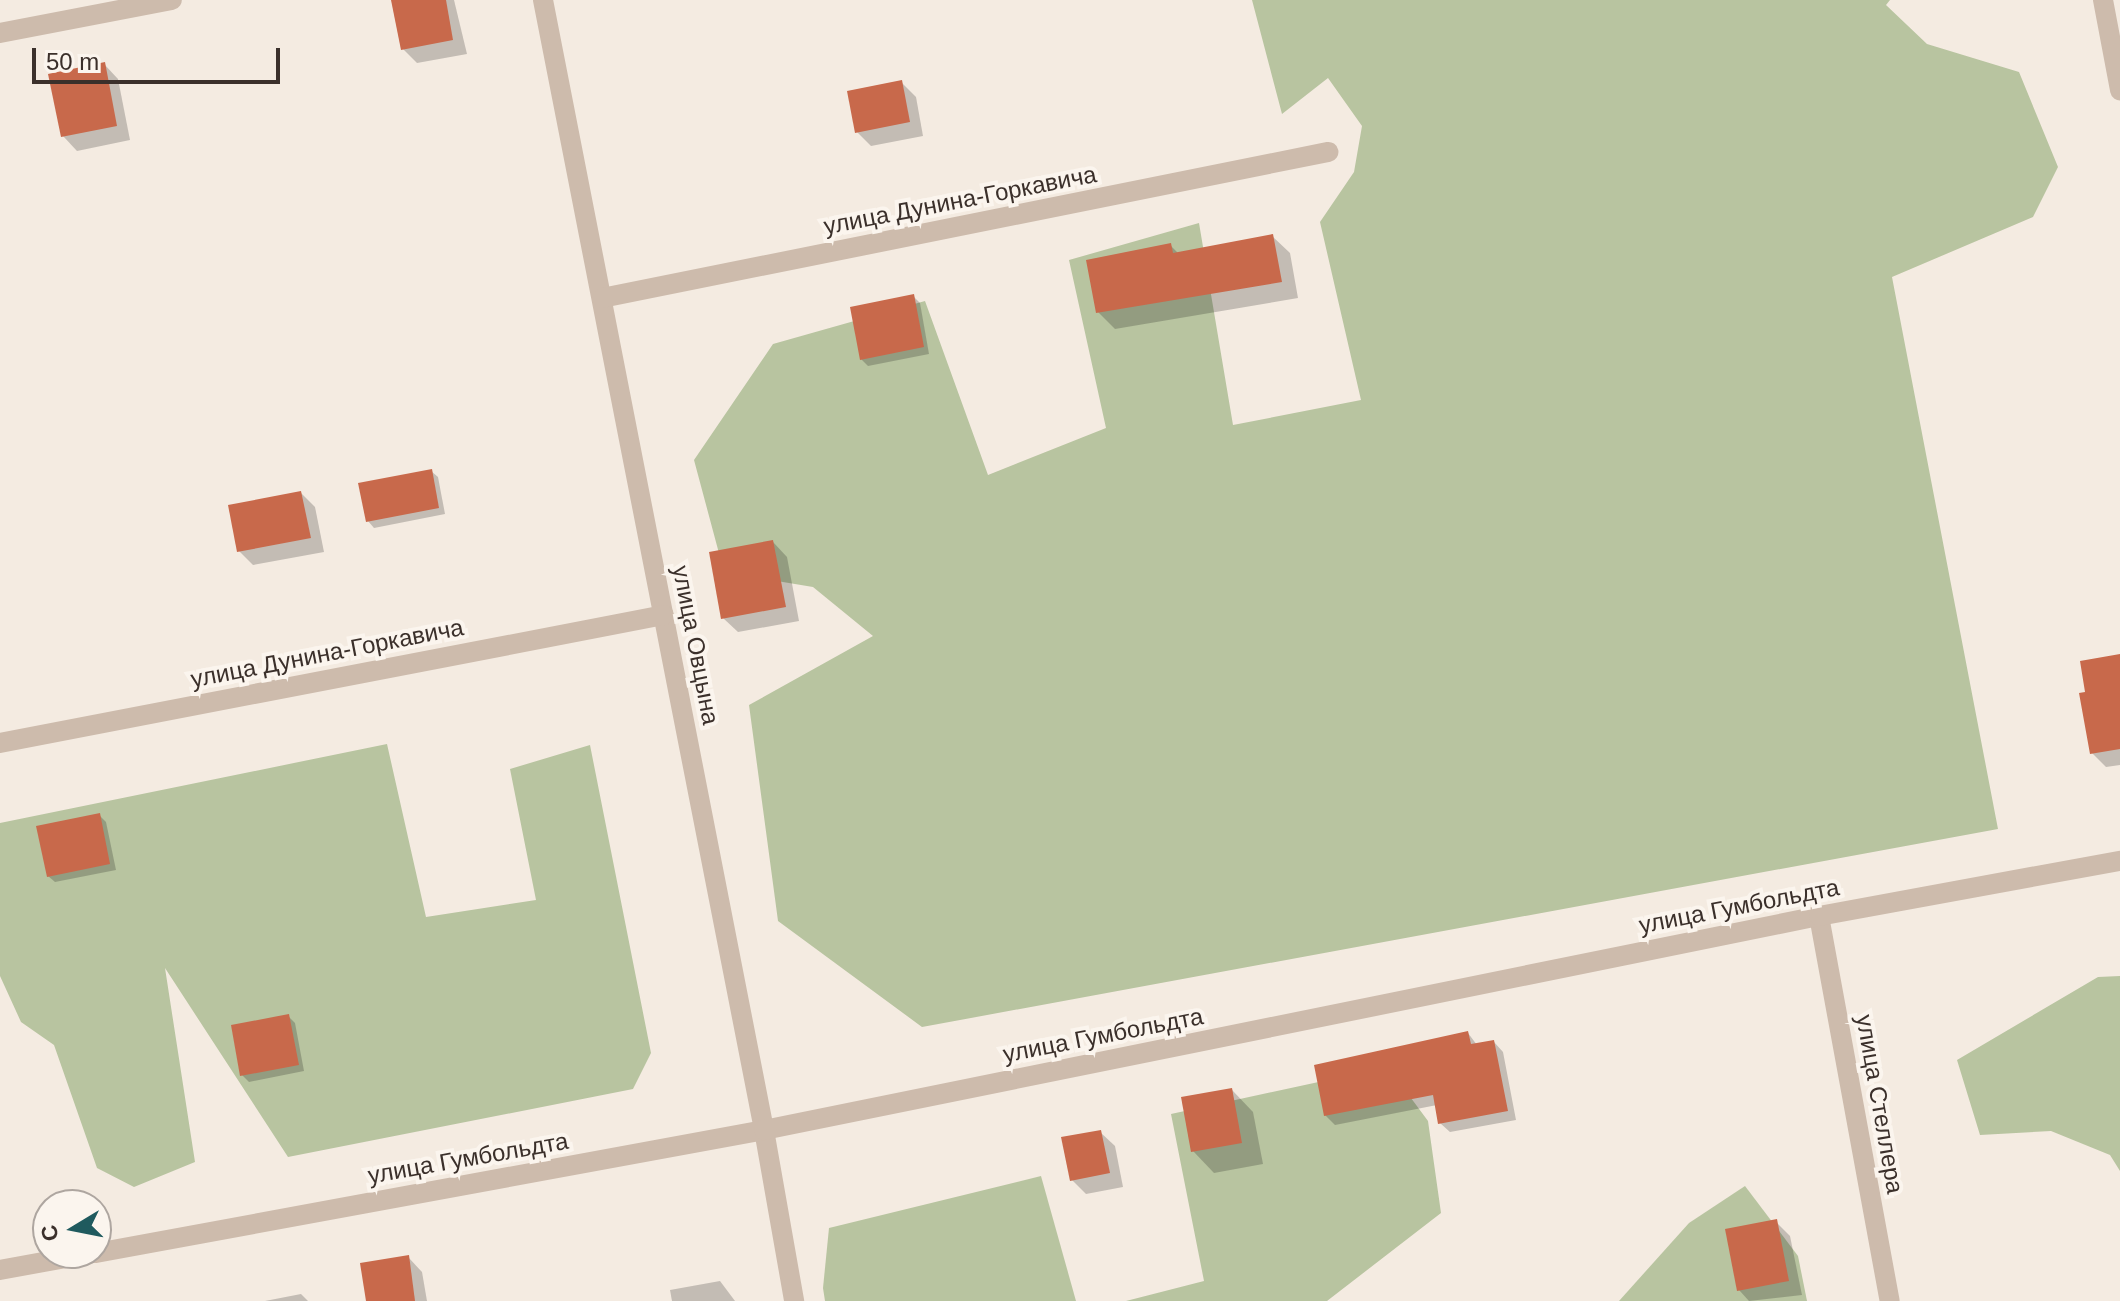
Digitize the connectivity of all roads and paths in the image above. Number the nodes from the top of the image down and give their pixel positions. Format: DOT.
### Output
graph roads {
  1 [pos="172,0"];
  2 [pos="543,0"];
  3 [pos="2103,0"];
  4 [pos="0,33"];
  5 [pos="2120,90"];
  6 [pos="1328,152"];
  7 [pos="602,298"];
  8 [pos="664,615"];
  9 [pos="0,743"];
  10 [pos="2120,861"];
  11 [pos="1819,916"];
  12 [pos="764,1130"];
  13 [pos="112,1250"];
  14 [pos="32,1264"];
  15 [pos="0,1270"];
  16 [pos="794,1301"];
  17 [pos="1890,1301"];
  1 -- 4 [label="street"];
  2 -- 7 [label="street, улица Овцына"];
  3 -- 5 [label="street"];
  6 -- 7 [label="street, улица Дунина-Горкавича"];
  7 -- 8 [label="street, улица Овцына"];
  8 -- 9 [label="street, улица Дунина-Горкавича"];
  8 -- 12 [label="street, улица Овцына"];
  10 -- 11 [label="street, улица Гумбольдта"];
  11 -- 12 [label="street, улица Гумбольдта"];
  11 -- 17 [label="street, улица Стеллера"];
  12 -- 13 [label="street, улица Гумбольдта"];
  12 -- 16 [label="street, улица Овцына"];
  14 -- 15 [label="street, улица Гумбольдта"];
}
